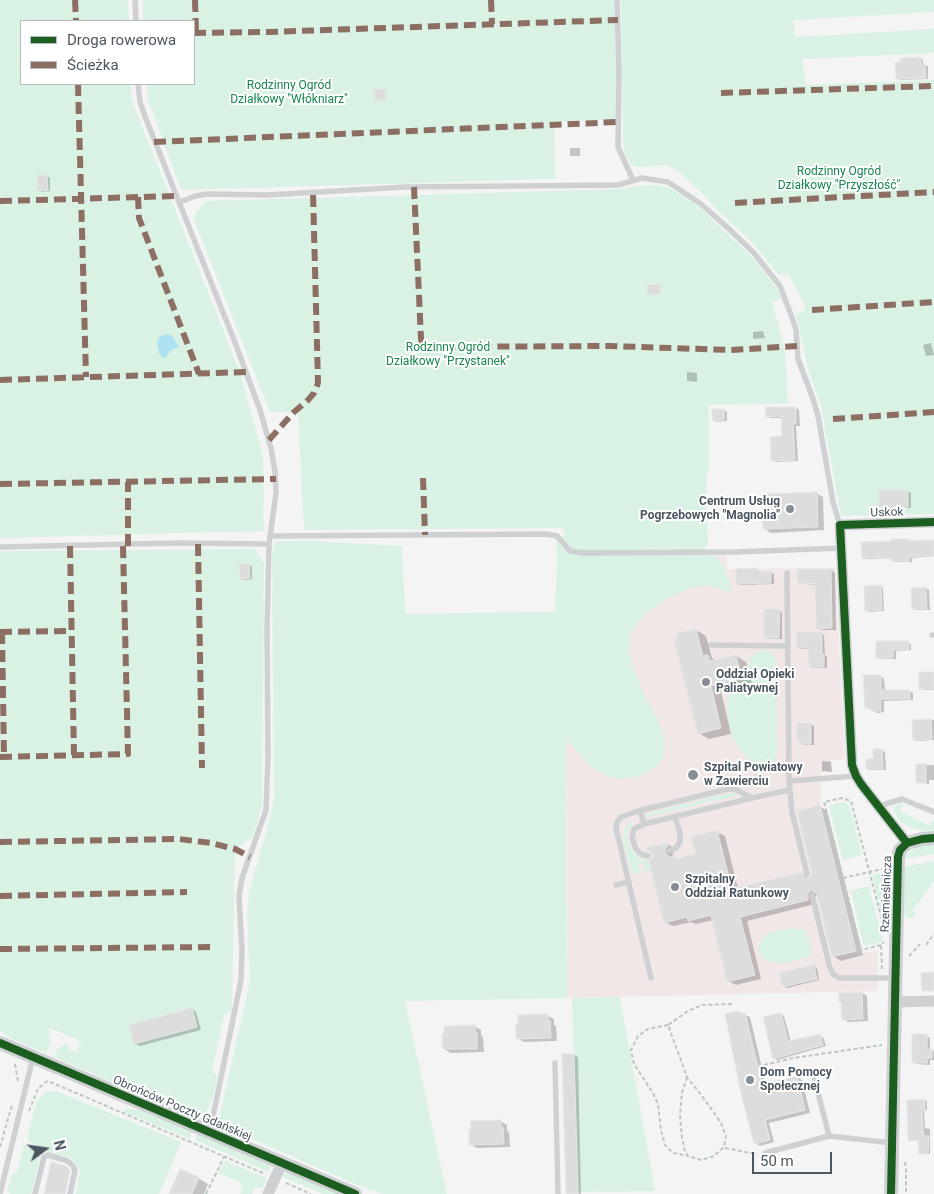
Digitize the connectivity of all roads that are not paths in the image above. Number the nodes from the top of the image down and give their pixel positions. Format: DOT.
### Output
graph roads {
  1 [pos="135,0"];
  2 [pos="617,0"];
  3 [pos="136,20"];
  4 [pos="138,85"];
  5 [pos="633,180"];
  6 [pos="180,202"];
  7 [pos="934,522"];
  8 [pos="840,525"];
  9 [pos="270,536"];
  10 [pos="269,544"];
  11 [pos="0,547"];
  12 [pos="842,548"];
  13 [pos="787,572"];
  14 [pos="711,645"];
  15 [pos="788,646"];
  16 [pos="856,776"];
  17 [pos="789,781"];
  18 [pos="790,790"];
  19 [pos="752,798"];
  20 [pos="879,806"];
  21 [pos="640,810"];
  22 [pos="934,812"];
  23 [pos="675,816"];
  24 [pos="644,824"];
  25 [pos="934,838"];
  26 [pos="907,843"];
  27 [pos="669,851"];
  28 [pos="648,856"];
  29 [pos="807,874"];
  30 [pos="629,882"];
  31 [pos="616,885"];
  32 [pos="812,895"];
  33 [pos="652,978"];
  34 [pos="889,978"];
  35 [pos="934,1001"];
  36 [pos="894,1002"];
  37 [pos="0,1043"];
  38 [pos="33,1057"];
  39 [pos="555,1063"];
  40 [pos="813,1073"];
  41 [pos="209,1133"];
  42 [pos="829,1136"];
  43 [pos="892,1143"];
  44 [pos="764,1152"];
  45 [pos="282,1163"];
  46 [pos="3,1171"];
  47 [pos="0,1194"];
  48 [pos="35,1194"];
  49 [pos="70,1194"];
  50 [pos="268,1194"];
  51 [pos="355,1194"];
  52 [pos="558,1194"];
  53 [pos="891,1194"];
  1 -- 3 [label="lane"];
  2 -- 5 [label="lane"];
  4 -- 6 [label="lane"];
  5 -- 6 [label="lane"];
  5 -- 8 [label="lane"];
  6 -- 9 [label="lane"];
  7 -- 8 [label="street, Uskok"];
  8 -- 12 [label="street, Rzemieślnicza"];
  9 -- 10 [label="lane"];
  9 -- 12 [label="lane"];
  10 -- 11 [label="lane"];
  10 -- 41 [label="lane"];
  12 -- 16 [label="street, Rzemieślnicza"];
  13 -- 15 [label="lane"];
  14 -- 15 [label="lane"];
  15 -- 17 [label="lane"];
  16 -- 17 [label="lane"];
  16 -- 20 [label="street, Rzemieślnicza"];
  17 -- 18 [label="lane"];
  18 -- 19 [label="lane"];
  18 -- 29 [label="lane"];
  19 -- 21 [label="lane"];
  19 -- 23 [label="lane"];
  20 -- 22 [label="lane"];
  20 -- 26 [label="street, Rzemieślnicza"];
  21 -- 24 [label="lane"];
  21 -- 30 [label="lane"];
  23 -- 24 [label="lane"];
  23 -- 27 [label="lane"];
  24 -- 28 [label="lane"];
  25 -- 26 [label="street"];
  26 -- 34 [label="street, Rzemieślnicza"];
  30 -- 31 [label="lane"];
  30 -- 33 [label="lane"];
  32 -- 34 [label="lane"];
  34 -- 36 [label="street, Rzemieślnicza"];
  35 -- 36 [label="street"];
  36 -- 43 [label="street, Rzemieślnicza"];
  37 -- 38 [label="street, Obrońców Poczty Gdańskiej"];
  38 -- 41 [label="street, Obrońców Poczty Gdańskiej"];
  38 -- 46 [label="lane"];
  39 -- 52 [label="lane"];
  40 -- 42 [label="lane"];
  41 -- 45 [label="street, Obrońców Poczty Gdańskiej"];
  42 -- 43 [label="lane"];
  42 -- 44 [label="lane"];
  43 -- 53 [label="street, Rzemieślnicza"];
  45 -- 50 [label="street"];
  45 -- 51 [label="street, Obrońców Poczty Gdańskiej"];
  46 -- 47 [label="lane"];
  48 -- 49 [label="lane"];
}
